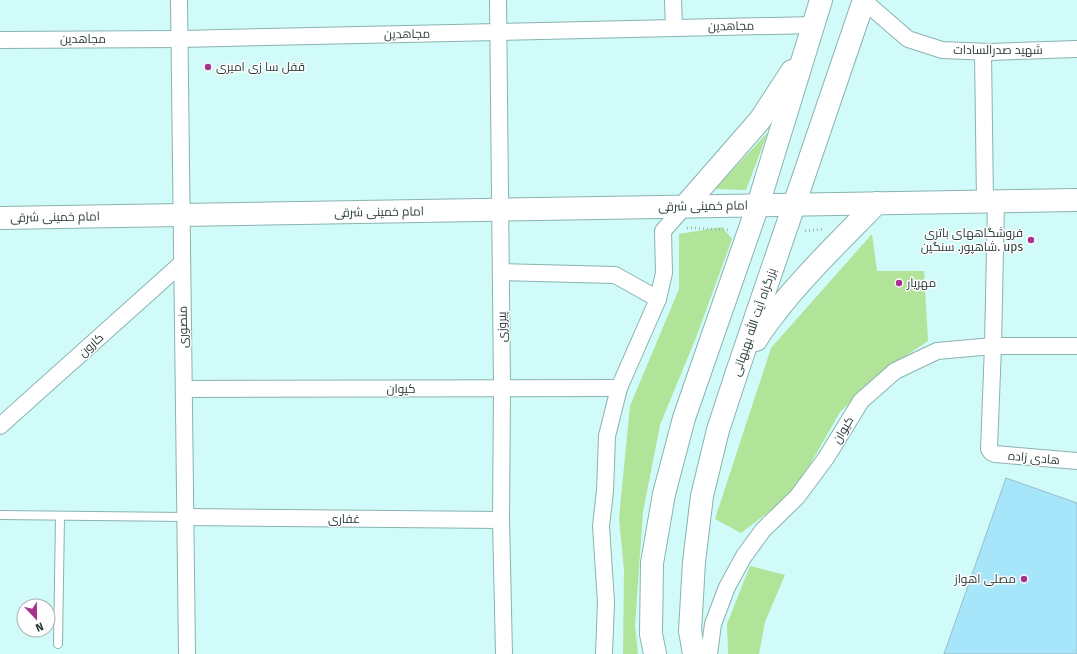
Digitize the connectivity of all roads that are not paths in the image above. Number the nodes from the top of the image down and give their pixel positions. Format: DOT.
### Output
graph roads {
  1 [pos="179,0"];
  2 [pos="498,0"];
  3 [pos="673,0"];
  4 [pos="821,0"];
  5 [pos="864,0"];
  6 [pos="814,24"];
  7 [pos="674,28"];
  8 [pos="498,32"];
  9 [pos="180,39"];
  10 [pos="0,40"];
  11 [pos="1077,49"];
  12 [pos="806,50"];
  13 [pos="983,52"];
  14 [pos="1077,200"];
  15 [pos="990,202"];
  16 [pos="877,203"];
  17 [pos="758,205"];
  18 [pos="795,205"];
  19 [pos="685,206"];
  20 [pos="500,209"];
  21 [pos="182,215"];
  22 [pos="0,218"];
  23 [pos="182,263"];
  24 [pos="501,272"];
  25 [pos="658,299"];
  26 [pos="993,346"];
  27 [pos="1077,346"];
  28 [pos="737,372"];
  29 [pos="502,388"];
  30 [pos="619,388"];
  31 [pos="184,389"];
  32 [pos="0,426"];
  33 [pos="1077,461"];
  34 [pos="0,515"];
  35 [pos="60,516"];
  36 [pos="186,517"];
  37 [pos="502,520"];
  38 [pos="58,644"];
  39 [pos="187,654"];
  40 [pos="504,654"];
  41 [pos="604,654"];
  42 [pos="655,654"];
  43 [pos="694,654"];
  44 [pos="709,654"];
  1 -- 9 [label="street, منصوری"];
  2 -- 8 [label="street, پیروزی"];
  3 -- 7 [label="street"];
  4 -- 6 [label="main road"];
  5 -- 13 [label="street, شهید صدرالسادات"];
  5 -- 18 [label="main road, بزرگراه آیت الله بهبهانی"];
  6 -- 7 [label="street, مجاهدین"];
  6 -- 12 [label="main road"];
  7 -- 8 [label="street, مجاهدین"];
  8 -- 9 [label="street, مجاهدین"];
  8 -- 20 [label="street, پیروزی"];
  9 -- 10 [label="street, مجاهدین"];
  9 -- 21 [label="street, منصوری"];
  11 -- 13 [label="street, شهید صدرالسادات"];
  12 -- 17 [label="main road"];
  12 -- 19 [label="main road"];
  13 -- 15 [label="street"];
  14 -- 15 [label="main road"];
  15 -- 16 [label="main road"];
  15 -- 26 [label="street"];
  16 -- 18 [label="main road"];
  16 -- 28 [label="main road"];
  17 -- 18 [label="main road, امام خمینی شرقی"];
  17 -- 19 [label="main road, امام خمینی شرقی"];
  17 -- 42 [label="main road"];
  18 -- 28 [label="main road, بزرگراه آیت الله بهبهانی"];
  19 -- 20 [label="main road, امام خمینی شرقی"];
  19 -- 25 [label="street"];
  20 -- 21 [label="main road, امام خمینی شرقی"];
  20 -- 24 [label="street, پیروزی"];
  21 -- 22 [label="main road, امام خمینی شرقی"];
  21 -- 23 [label="street, منصوری"];
  23 -- 31 [label="street, منصوری"];
  23 -- 32 [label="street, کارون"];
  24 -- 25 [label="street"];
  24 -- 29 [label="street, پیروزی"];
  25 -- 30 [label="street"];
  26 -- 27 [label="street, کیوان"];
  26 -- 33 [label="street, هادی زاده"];
  26 -- 44 [label="street, کیوان"];
  28 -- 43 [label="main road, بزرگراه آیت الله بهبهانی"];
  29 -- 30 [label="street, کیوان"];
  29 -- 31 [label="street, کیوان"];
  29 -- 37 [label="street, پیروزی"];
  30 -- 41 [label="street"];
  31 -- 36 [label="street, منصوری"];
  34 -- 35 [label="lane"];
  35 -- 36 [label="lane"];
  35 -- 38 [label="lane"];
  36 -- 37 [label="street, غفاری"];
  36 -- 39 [label="street, منصوری"];
  37 -- 40 [label="street, پیروزی"];
}
